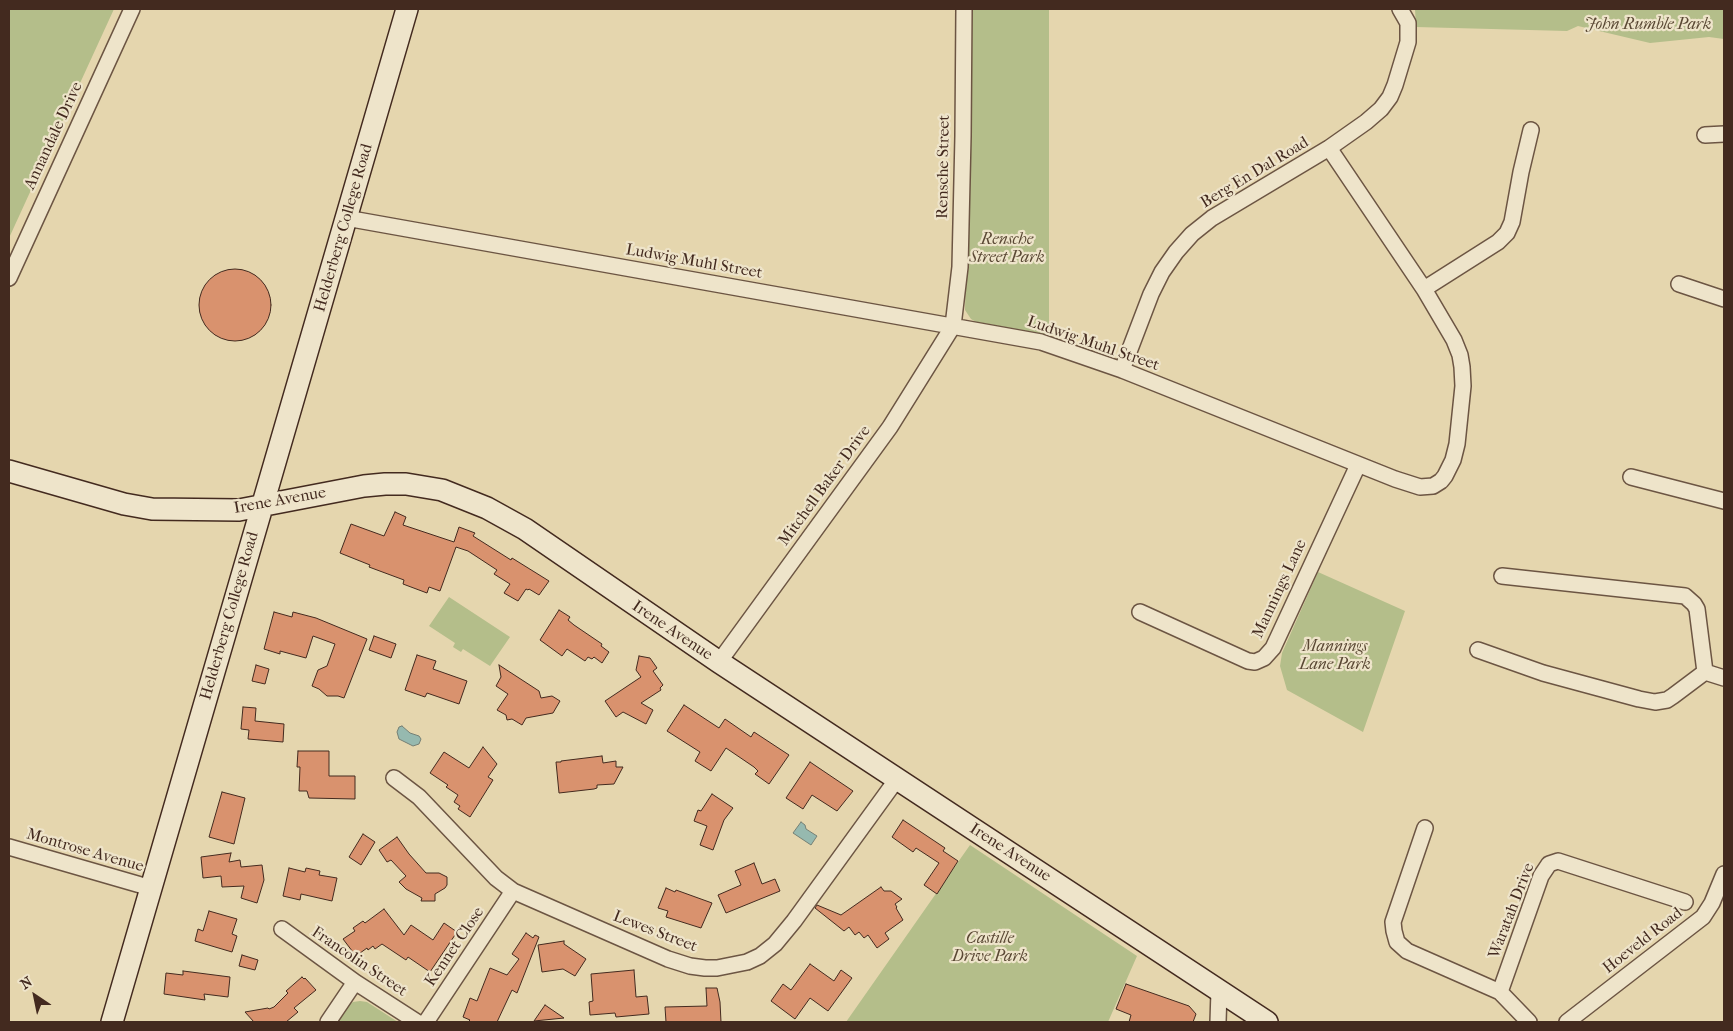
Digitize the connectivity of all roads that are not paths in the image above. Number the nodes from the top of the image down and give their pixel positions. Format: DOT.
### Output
graph roads {
  1 [pos="132,9"];
  2 [pos="407,9"];
  3 [pos="964,9"];
  4 [pos="1403,12"];
  5 [pos="1531,130"];
  6 [pos="1724,134"];
  7 [pos="1705,135"];
  8 [pos="1329,148"];
  9 [pos="346,218"];
  10 [pos="9,278"];
  11 [pos="1679,284"];
  12 [pos="1424,288"];
  13 [pos="1724,299"];
  14 [pos="953,326"];
  15 [pos="1122,370"];
  16 [pos="1358,465"];
  17 [pos="9,471"];
  18 [pos="1631,477"];
  19 [pos="1724,501"];
  20 [pos="262,506"];
  21 [pos="1502,576"];
  22 [pos="1140,612"];
  23 [pos="1478,650"];
  24 [pos="718,662"];
  25 [pos="1705,672"];
  26 [pos="1724,678"];
  27 [pos="394,778"];
  28 [pos="897,779"];
  29 [pos="1425,828"];
  30 [pos="9,847"];
  31 [pos="1724,874"];
  32 [pos="151,888"];
  33 [pos="513,891"];
  34 [pos="1685,902"];
  35 [pos="282,929"];
  36 [pos="355,982"];
  37 [pos="1219,991"];
  38 [pos="1500,992"];
  39 [pos="112,1022"];
  40 [pos="328,1022"];
  41 [pos="417,1022"];
  42 [pos="426,1022"];
  43 [pos="1218,1022"];
  44 [pos="1267,1022"];
  45 [pos="1529,1022"];
  46 [pos="1567,1022"];
  1 -- 10 [label="street, Annandale Drive"];
  2 -- 9 [label="street, Helderberg College Road"];
  3 -- 14 [label="street, Rensche Street"];
  4 -- 8 [label="street, Berg En Dal Road"];
  5 -- 12 [label="street"];
  6 -- 7 [label="street"];
  8 -- 12 [label="street, Ludwig Muhl Street"];
  8 -- 15 [label="street, Berg En Dal Road"];
  9 -- 14 [label="street, Ludwig Muhl Street"];
  9 -- 20 [label="street, Helderberg College Road"];
  11 -- 13 [label="street"];
  12 -- 16 [label="street, Ludwig Muhl Street"];
  14 -- 15 [label="street, Ludwig Muhl Street"];
  14 -- 24 [label="street, Mitchell Baker Drive"];
  15 -- 16 [label="street, Ludwig Muhl Street"];
  16 -- 22 [label="street, Mannings Lane"];
  17 -- 20 [label="street, Irene Avenue"];
  18 -- 19 [label="street"];
  20 -- 24 [label="street, Irene Avenue"];
  20 -- 32 [label="street, Helderberg College Road"];
  21 -- 25 [label="street"];
  23 -- 25 [label="street"];
  24 -- 28 [label="street, Irene Avenue"];
  25 -- 26 [label="street"];
  27 -- 33 [label="street, Lewes Street"];
  28 -- 33 [label="street, Lewes Street"];
  28 -- 37 [label="street, Irene Avenue"];
  29 -- 38 [label="street"];
  30 -- 32 [label="street, Montrose Avenue"];
  31 -- 46 [label="street, Hoeveld Road"];
  32 -- 39 [label="street, Helderberg College Road"];
  33 -- 42 [label="street, Kennet Close"];
  34 -- 38 [label="street, Waratah Drive"];
  35 -- 36 [label="street, Francolin Street"];
  36 -- 40 [label="street"];
  36 -- 41 [label="street, Francolin Street"];
  37 -- 43 [label="street"];
  37 -- 44 [label="street, Irene Avenue"];
  38 -- 45 [label="street"];
}
